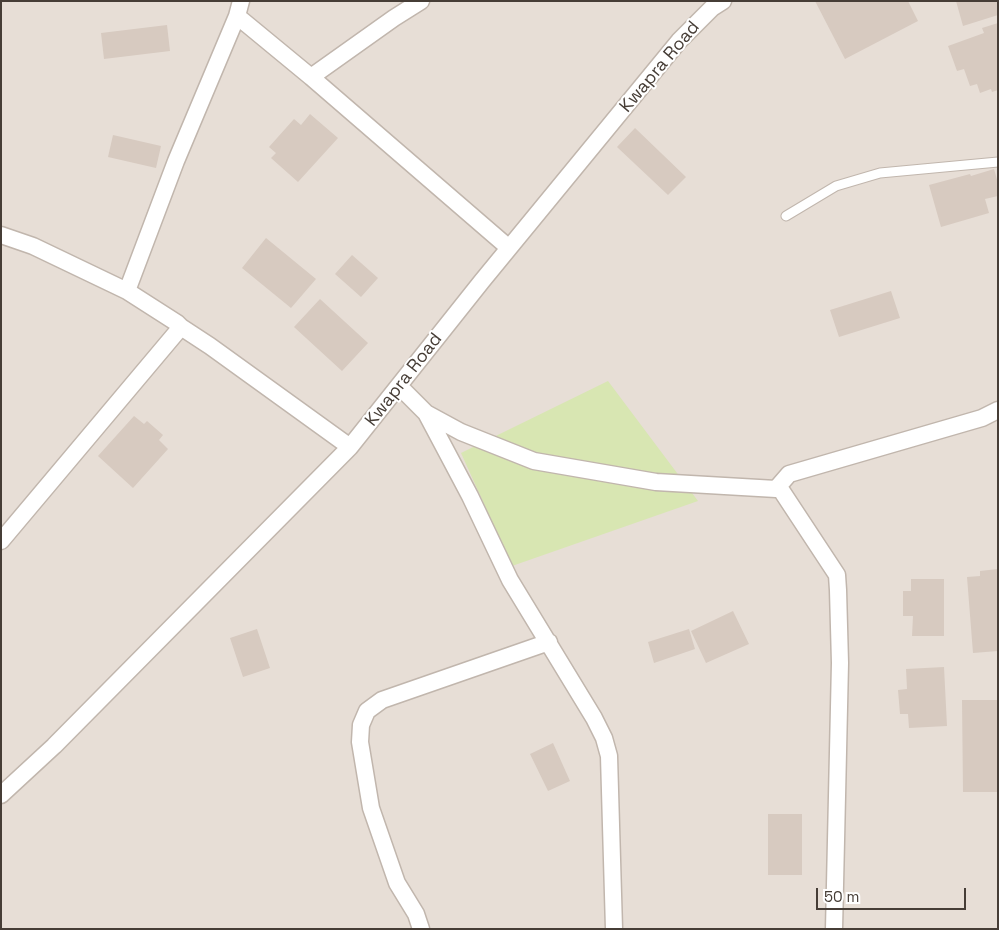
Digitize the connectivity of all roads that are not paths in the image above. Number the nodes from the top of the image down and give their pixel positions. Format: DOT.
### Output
graph roads {
  1 [pos="421,1"];
  2 [pos="723,1"];
  3 [pos="239,8"];
  4 [pos="311,77"];
  5 [pos="998,162"];
  6 [pos="786,216"];
  7 [pos="1,235"];
  8 [pos="509,248"];
  9 [pos="127,290"];
  10 [pos="181,328"];
  11 [pos="399,386"];
  12 [pos="998,410"];
  13 [pos="426,413"];
  14 [pos="350,447"];
  15 [pos="776,489"];
  16 [pos="1,541"];
  17 [pos="549,642"];
  18 [pos="1,795"];
  19 [pos="421,929"];
  20 [pos="614,929"];
  21 [pos="834,929"];
  1 -- 4 [label="street"];
  2 -- 8 [label="street, Kwapra Road"];
  3 -- 4 [label="street"];
  3 -- 9 [label="street"];
  4 -- 8 [label="street"];
  5 -- 6 [label="lane"];
  7 -- 9 [label="street"];
  8 -- 11 [label="street, Kwapra Road"];
  9 -- 10 [label="street"];
  10 -- 14 [label="street"];
  10 -- 16 [label="street"];
  11 -- 13 [label="street"];
  11 -- 14 [label="street, Kwapra Road"];
  12 -- 15 [label="street"];
  13 -- 15 [label="street"];
  13 -- 17 [label="street"];
  14 -- 18 [label="street, Kwapra Road"];
  15 -- 21 [label="street"];
  17 -- 19 [label="street"];
  17 -- 20 [label="street"];
}
